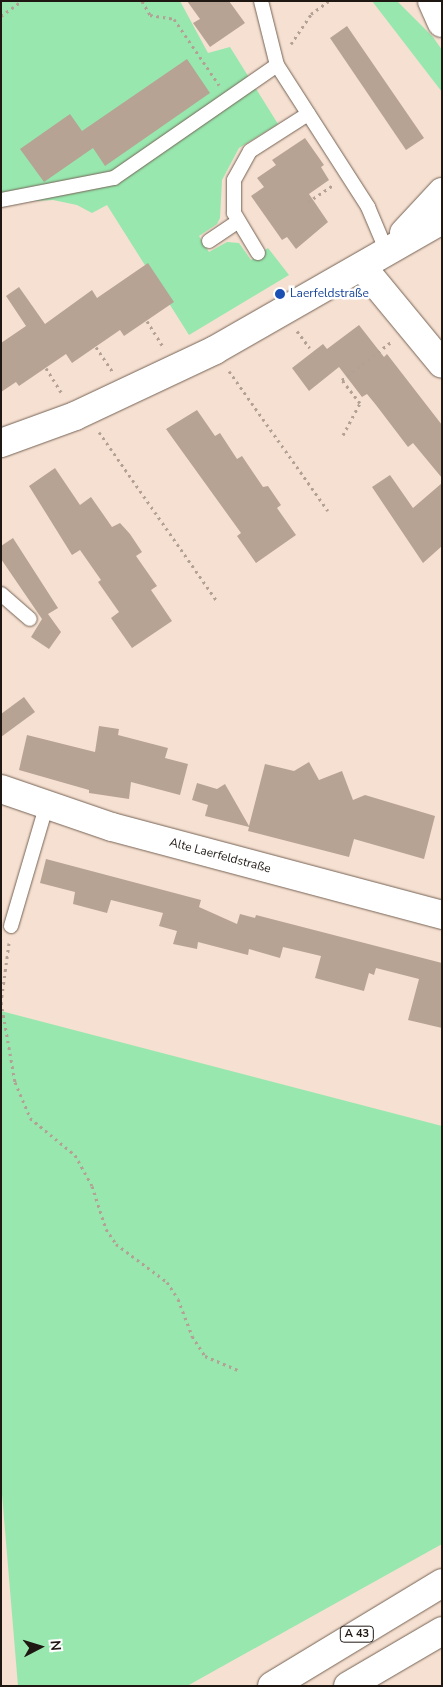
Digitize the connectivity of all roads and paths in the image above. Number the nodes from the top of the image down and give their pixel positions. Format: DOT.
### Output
graph roads {
  1 [pos="22,1"];
  2 [pos="142,1"];
  3 [pos="261,1"];
  4 [pos="329,1"];
  5 [pos="432,1"];
  6 [pos="1,16"];
  7 [pos="442,23"];
  8 [pos="277,65"];
  9 [pos="229,100"];
  10 [pos="308,114"];
  11 [pos="348,175"];
  12 [pos="442,192"];
  13 [pos="1,200"];
  14 [pos="308,202"];
  15 [pos="442,220"];
  16 [pos="237,222"];
  17 [pos="209,241"];
  18 [pos="387,252"];
  19 [pos="258,253"];
  20 [pos="363,268"];
  21 [pos="410,328"];
  22 [pos="215,350"];
  23 [pos="442,364"];
  24 [pos="46,368"];
  25 [pos="80,414"];
  26 [pos="343,434"];
  27 [pos="1,443"];
  28 [pos="328,511"];
  29 [pos="1,594"];
  30 [pos="216,600"];
  31 [pos="30,619"];
  32 [pos="1,789"];
  33 [pos="46,807"];
  34 [pos="442,915"];
  35 [pos="11,926"];
  36 [pos="7,958"];
  37 [pos="240,1371"];
  38 [pos="442,1583"];
  39 [pos="442,1631"];
  40 [pos="272,1686"];
  41 [pos="348,1686"];
  1 -- 6 [label="path"];
  2 -- 9 [label="path"];
  3 -- 8 [label="lane"];
  4 -- 8 [label="path"];
  5 -- 7 [label="main road"];
  8 -- 9 [label="lane"];
  8 -- 10 [label="lane"];
  9 -- 13 [label="lane"];
  10 -- 11 [label="lane"];
  10 -- 16 [label="lane"];
  11 -- 14 [label="path"];
  11 -- 18 [label="lane"];
  12 -- 18 [label="main road"];
  15 -- 18 [label="main road"];
  16 -- 17 [label="lane"];
  16 -- 19 [label="lane"];
  18 -- 20 [label="main road"];
  20 -- 21 [label="main road"];
  20 -- 22 [label="main road"];
  21 -- 23 [label="main road"];
  21 -- 26 [label="path"];
  22 -- 25 [label="main road"];
  22 -- 28 [label="path"];
  24 -- 25 [label="path"];
  25 -- 27 [label="main road"];
  25 -- 30 [label="path"];
  29 -- 31 [label="lane"];
  32 -- 33 [label="main road, Alte Laerfeldstraße"];
  33 -- 34 [label="main road, Alte Laerfeldstraße"];
  33 -- 35 [label="lane"];
  36 -- 37 [label="path"];
  38 -- 40 [label="main road, A 43"];
  39 -- 41 [label="main road"];
}
